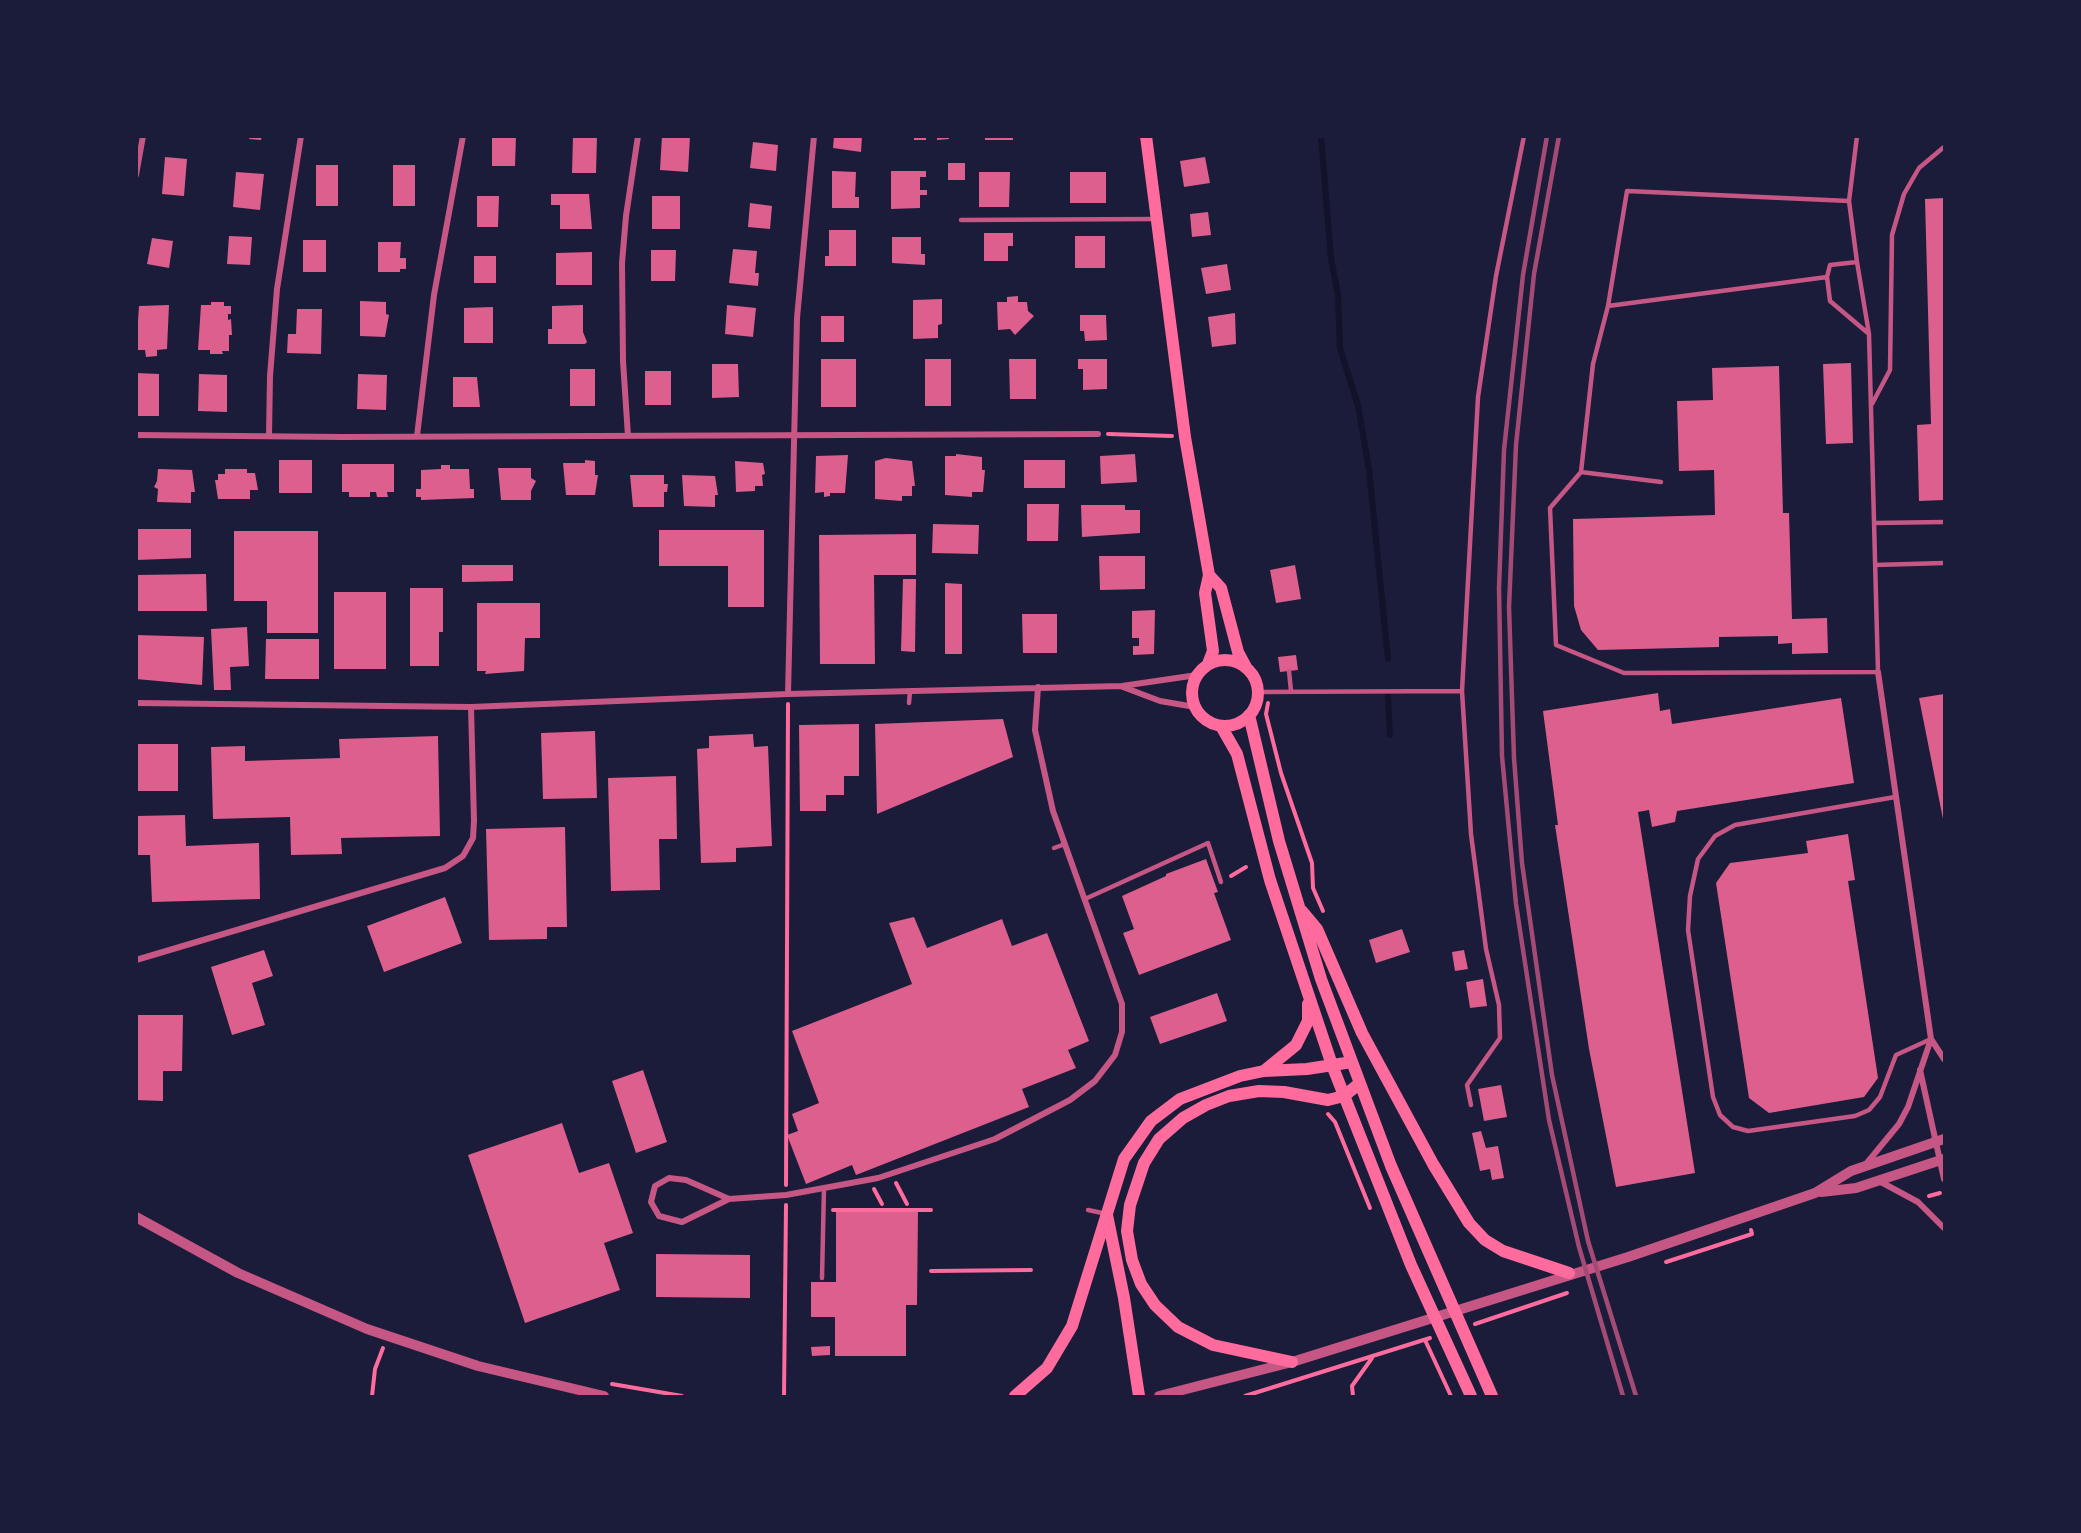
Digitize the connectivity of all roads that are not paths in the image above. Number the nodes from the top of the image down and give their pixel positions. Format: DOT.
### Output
graph roads {
  1 [pos="143,136"];
  2 [pos="301,136"];
  3 [pos="463,136"];
  4 [pos="638,136"];
  5 [pos="814,136"];
  6 [pos="1146,136"];
  7 [pos="1524,136"];
  8 [pos="1857,136"];
  9 [pos="1944,147"];
  10 [pos="136,175"];
  11 [pos="1849,201"];
  12 [pos="1155,219"];
  13 [pos="961,220"];
  14 [pos="1857,262"];
  15 [pos="1827,277"];
  16 [pos="1608,306"];
  17 [pos="1869,334"];
  18 [pos="1872,405"];
  19 [pos="1098,434"];
  20 [pos="136,435"];
  21 [pos="269,436"];
  22 [pos="417,436"];
  23 [pos="628,436"];
  24 [pos="793,436"];
  25 [pos="1581,472"];
  26 [pos="1661,482"];
  27 [pos="1944,522"];
  28 [pos="1874,524"];
  29 [pos="1944,563"];
  30 [pos="1875,565"];
  31 [pos="1209,575"];
  32 [pos="1208,664"];
  33 [pos="1247,668"];
  34 [pos="1289,671"];
  35 [pos="1878,672"];
  36 [pos="1197,675"];
  37 [pos="1122,686"];
  38 [pos="1038,687"];
  39 [pos="909,691"];
  40 [pos="1291,691"];
  41 [pos="1462,691"];
  42 [pos="1263,692"];
  43 [pos="788,694"];
  44 [pos="136,703"];
  45 [pos="909,704"];
  46 [pos="471,707"];
  47 [pos="1195,707"];
  48 [pos="1249,716"];
  49 [pos="1221,726"];
  50 [pos="1895,797"];
  51 [pos="1065,844"];
  52 [pos="1054,848"];
  53 [pos="1221,882"];
  54 [pos="1085,899"];
  55 [pos="1297,906"];
  56 [pos="136,960"];
  57 [pos="1306,988"];
  58 [pos="1930,1039"];
  59 [pos="1944,1059"];
  60 [pos="1352,1062"];
  61 [pos="1332,1065"];
  62 [pos="1920,1070"];
  63 [pos="1264,1071"];
  64 [pos="1360,1083"];
  65 [pos="1344,1096"];
  66 [pos="1472,1105"];
  67 [pos="1941,1140"];
  68 [pos="1943,1160"];
  69 [pos="1865,1166"];
  70 [pos="1944,1179"];
  71 [pos="1878,1180"];
  72 [pos="824,1188"];
  73 [pos="1815,1192"];
  74 [pos="729,1199"];
  75 [pos="1088,1210"];
  76 [pos="1107,1214"];
  77 [pos="136,1217"];
  78 [pos="1944,1228"];
  79 [pos="1569,1274"];
  80 [pos="822,1278"];
  81 [pos="1292,1362"];
  82 [pos="604,1396"];
  83 [pos="1015,1396"];
  84 [pos="1139,1396"];
  85 [pos="1158,1396"];
  86 [pos="1471,1396"];
  87 [pos="1492,1396"];
  1 -- 10 [label="street"];
  2 -- 21 [label="street"];
  3 -- 22 [label="street"];
  4 -- 23 [label="street"];
  5 -- 24 [label="street"];
  6 -- 12 [label="main road"];
  7 -- 41 [label="lane"];
  8 -- 11 [label="lane"];
  9 -- 18 [label="lane"];
  11 -- 14 [label="lane"];
  11 -- 16 [label="lane"];
  12 -- 13 [label="lane"];
  12 -- 31 [label="main road"];
  14 -- 15 [label="lane"];
  14 -- 17 [label="lane"];
  15 -- 16 [label="lane"];
  15 -- 17 [label="lane"];
  16 -- 25 [label="lane"];
  17 -- 18 [label="lane"];
  18 -- 28 [label="lane"];
  19 -- 24 [label="street"];
  20 -- 21 [label="street"];
  21 -- 22 [label="street"];
  22 -- 23 [label="street"];
  23 -- 24 [label="street"];
  24 -- 43 [label="street"];
  25 -- 26 [label="lane"];
  25 -- 35 [label="lane"];
  27 -- 28 [label="lane"];
  28 -- 30 [label="lane"];
  29 -- 30 [label="lane"];
  30 -- 35 [label="lane"];
  31 -- 32 [label="main road"];
  31 -- 33 [label="main road"];
  32 -- 33 [label="main road"];
  32 -- 36 [label="main road"];
  33 -- 42 [label="main road"];
  34 -- 40 [label="lane"];
  35 -- 50 [label="street"];
  36 -- 37 [label="street"];
  36 -- 47 [label="main road"];
  37 -- 38 [label="street"];
  37 -- 47 [label="street"];
  38 -- 39 [label="street"];
  38 -- 51 [label="street"];
  39 -- 43 [label="street"];
  39 -- 45 [label="lane"];
  40 -- 41 [label="lane"];
  40 -- 42 [label="lane"];
  41 -- 66 [label="lane"];
  42 -- 48 [label="main road"];
  43 -- 46 [label="street"];
  44 -- 46 [label="street"];
  46 -- 56 [label="street"];
  47 -- 49 [label="main road"];
  48 -- 49 [label="main road"];
  48 -- 55 [label="main road"];
  49 -- 57 [label="main road"];
  50 -- 58 [label="street"];
  50 -- 58 [label="lane"];
  51 -- 52 [label="lane"];
  51 -- 54 [label="street"];
  53 -- 54 [label="lane"];
  54 -- 72 [label="street"];
  55 -- 60 [label="main road"];
  55 -- 79 [label="main road"];
  57 -- 61 [label="main road"];
  57 -- 63 [label="main road"];
  58 -- 59 [label="street"];
  58 -- 62 [label="street"];
  60 -- 61 [label="main road"];
  60 -- 64 [label="main road"];
  61 -- 63 [label="main road"];
  61 -- 65 [label="main road"];
  62 -- 67 [label="street"];
  62 -- 69 [label="street"];
  63 -- 76 [label="main road"];
  64 -- 65 [label="main road"];
  64 -- 87 [label="main road"];
  65 -- 81 [label="main road"];
  65 -- 86 [label="main road"];
  67 -- 68 [label="street"];
  67 -- 69 [label="street"];
  68 -- 70 [label="street"];
  68 -- 71 [label="street"];
  69 -- 73 [label="street"];
  71 -- 73 [label="street"];
  71 -- 78 [label="street"];
  72 -- 74 [label="street"];
  72 -- 80 [label="lane"];
  73 -- 79 [label="street"];
  74 -- 74 [label="street"];
  75 -- 76 [label="lane"];
  76 -- 83 [label="main road"];
  76 -- 84 [label="main road"];
  77 -- 82 [label="street"];
  79 -- 81 [label="street"];
  81 -- 85 [label="street"];
}
